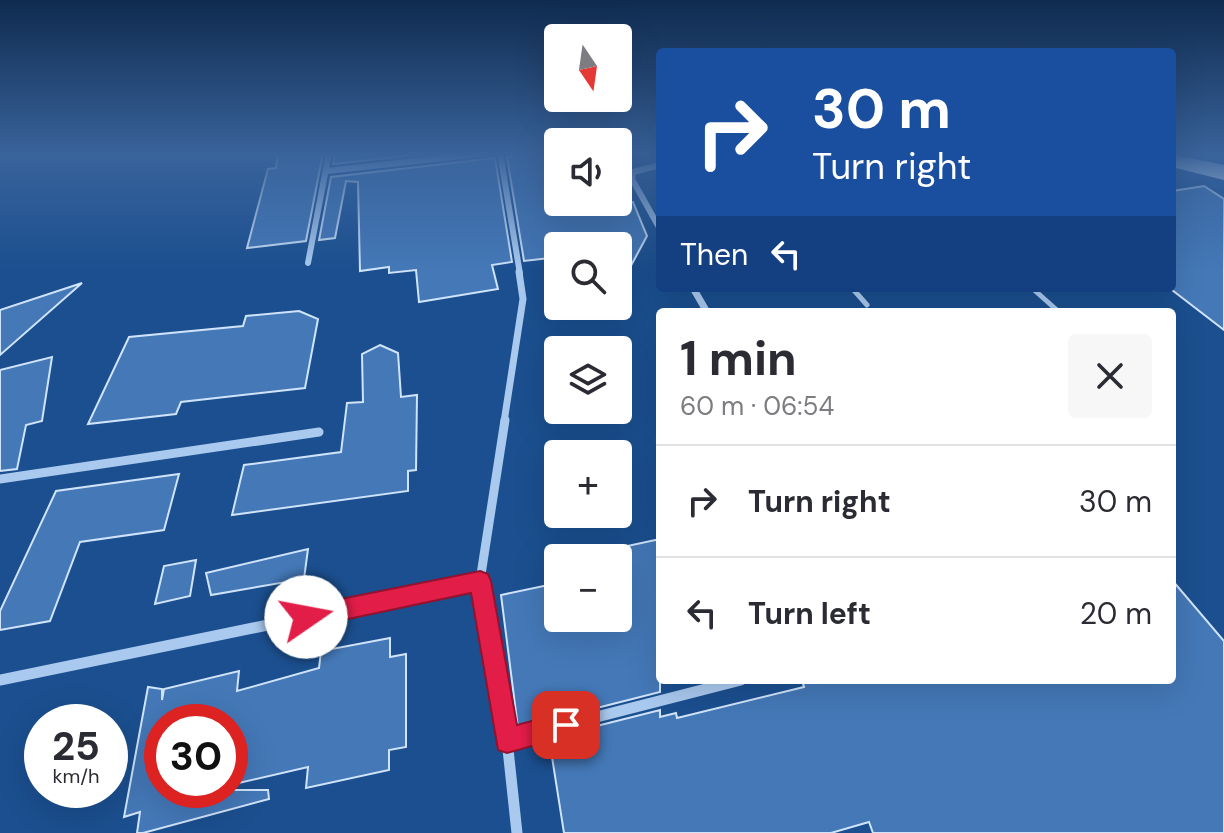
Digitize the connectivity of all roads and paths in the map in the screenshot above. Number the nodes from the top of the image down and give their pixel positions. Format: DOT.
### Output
graph roads {
  1 [pos="323,192"];
  2 [pos="508,192"];
  3 [pos="639,192"];
  4 [pos="656,222"];
  5 [pos="308,263"];
  6 [pos="856,292"];
  7 [pos="1036,292"];
  8 [pos="867,305"];
  9 [pos="1054,308"];
  10 [pos="319,432"];
  11 [pos="0,479"];
  12 [pos="480,581"];
  13 [pos="0,680"];
  14 [pos="725,684"];
  15 [pos="507,740"];
  16 [pos="517,833"];
  1 -- 5 [label="street"];
  2 -- 12 [label="street"];
  3 -- 4 [label="street"];
  6 -- 8 [label="lane"];
  7 -- 9 [label="lane"];
  10 -- 11 [label="street"];
  12 -- 13 [label="street"];
  12 -- 15 [label="street"];
  14 -- 15 [label="street"];
  15 -- 16 [label="street"];
}
